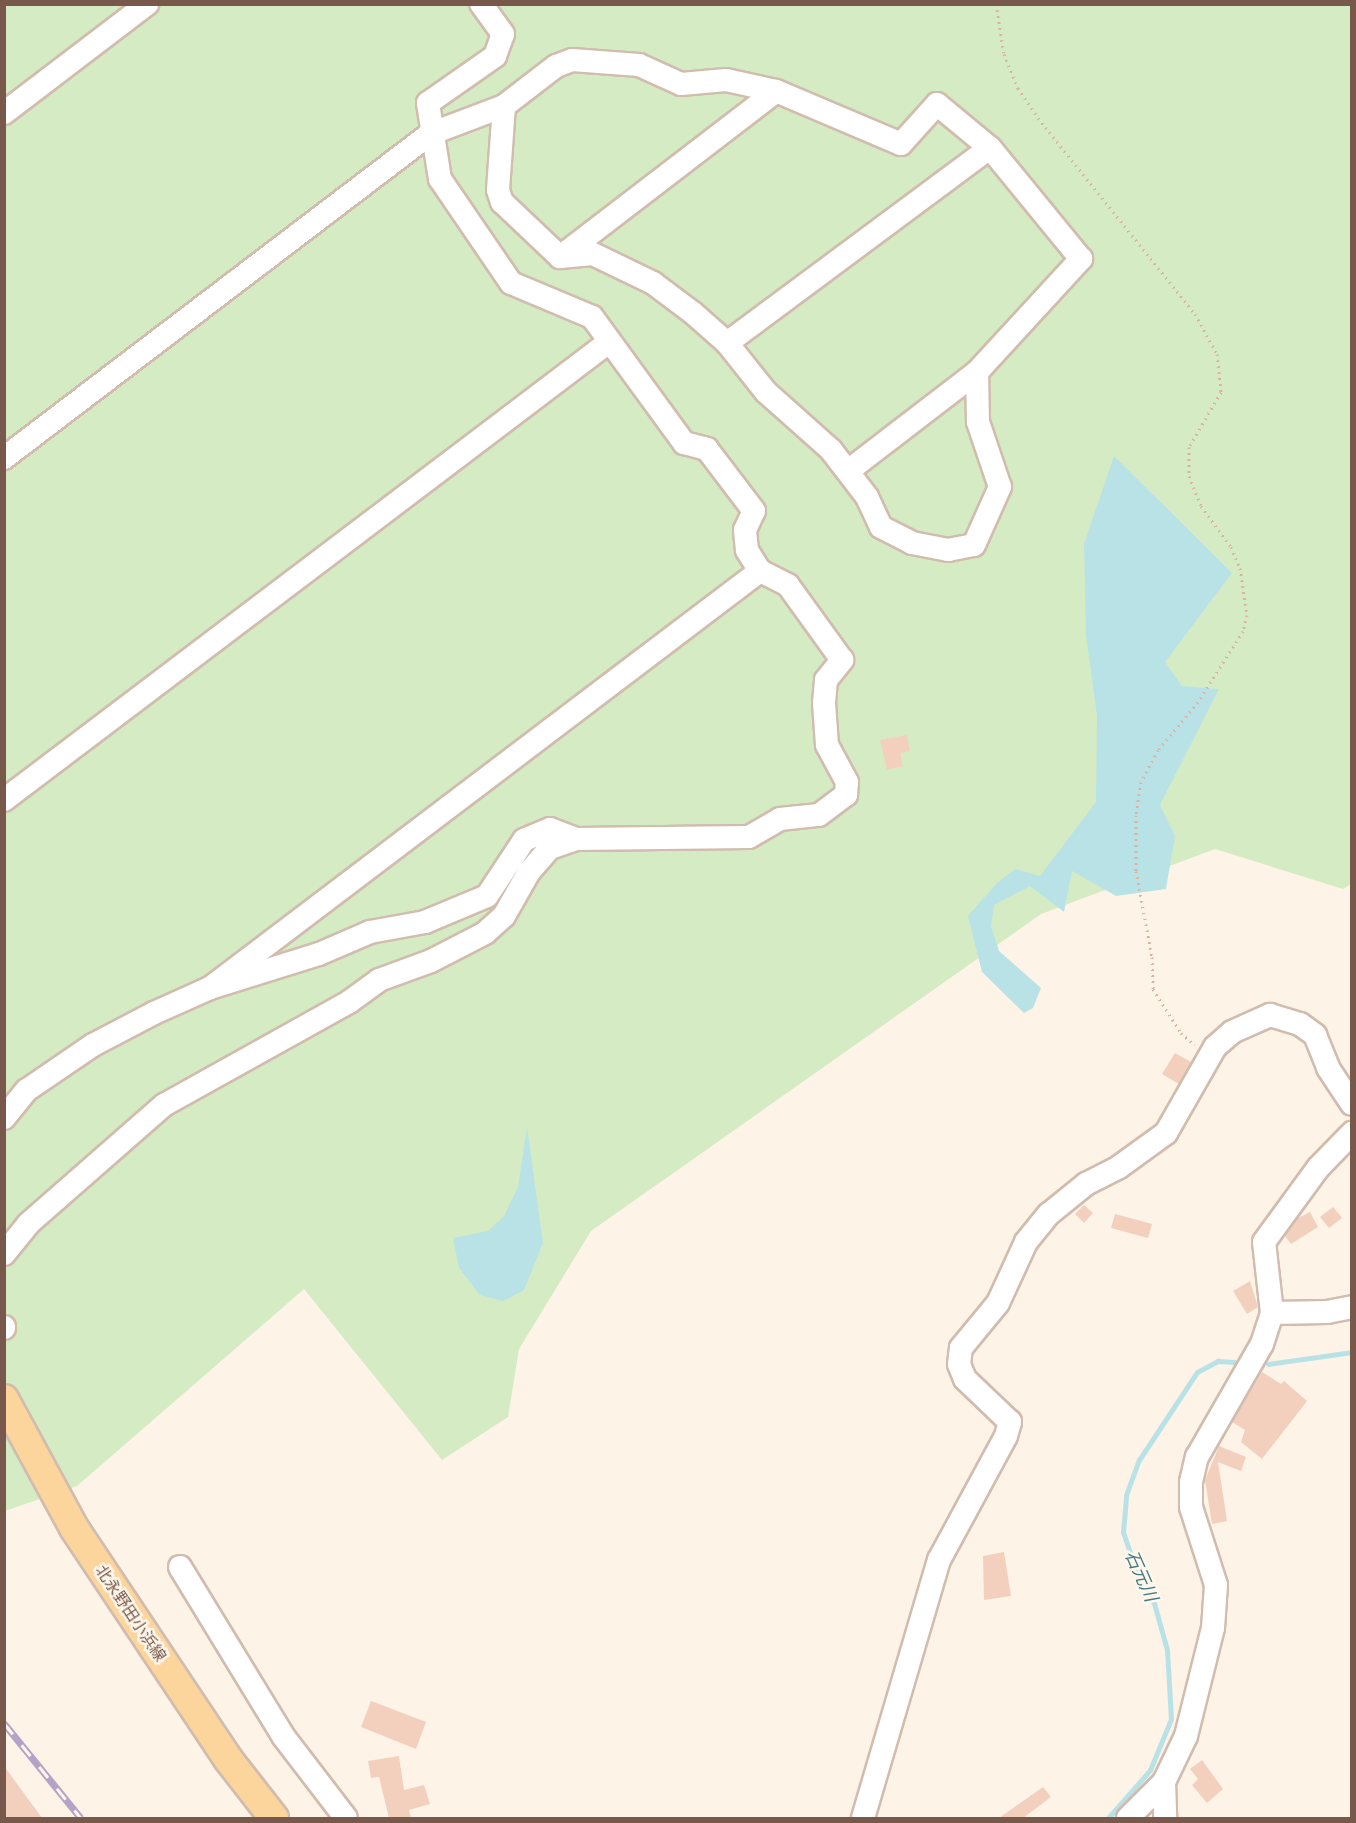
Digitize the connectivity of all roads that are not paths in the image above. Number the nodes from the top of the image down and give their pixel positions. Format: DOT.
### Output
graph roads {
  1 [pos="147,4"];
  2 [pos="481,4"];
  3 [pos="776,91"];
  4 [pos="504,106"];
  5 [pos="4,113"];
  6 [pos="430,134"];
  7 [pos="990,148"];
  8 [pos="560,257"];
  9 [pos="609,342"];
  10 [pos="727,343"];
  11 [pos="977,372"];
  12 [pos="4,458"];
  13 [pos="848,471"];
  14 [pos="760,571"];
  15 [pos="4,800"];
  16 [pos="576,839"];
  17 [pos="210,988"];
  18 [pos="1352,1104"];
  19 [pos="4,1119"];
  20 [pos="1352,1133"];
  21 [pos="4,1254"];
  22 [pos="1352,1307"];
  23 [pos="1272,1313"];
  24 [pos="4,1399"];
  25 [pos="180,1567"];
  26 [pos="1164,1782"];
  27 [pos="274,1818"];
  28 [pos="346,1818"];
  29 [pos="863,1818"];
  30 [pos="1128,1818"];
  31 [pos="1165,1818"];
  1 -- 5 [label="street"];
  2 -- 6 [label="street"];
  3 -- 4 [label="street"];
  3 -- 7 [label="street"];
  3 -- 8 [label="street"];
  4 -- 6 [label="street"];
  4 -- 8 [label="street"];
  6 -- 9 [label="street"];
  6 -- 12 [label="street"];
  7 -- 10 [label="street"];
  7 -- 11 [label="street"];
  8 -- 10 [label="street"];
  9 -- 14 [label="street"];
  9 -- 15 [label="street"];
  10 -- 13 [label="street"];
  11 -- 13 [label="street"];
  11 -- 13 [label="street"];
  14 -- 16 [label="street"];
  14 -- 17 [label="street"];
  16 -- 17 [label="street"];
  16 -- 21 [label="street"];
  17 -- 19 [label="street"];
  18 -- 29 [label="street"];
  20 -- 23 [label="street"];
  22 -- 23 [label="street"];
  23 -- 26 [label="street"];
  24 -- 27 [label="main road, 北永野田小浜線"];
  25 -- 28 [label="street"];
  26 -- 30 [label="street"];
  26 -- 31 [label="street"];
}
